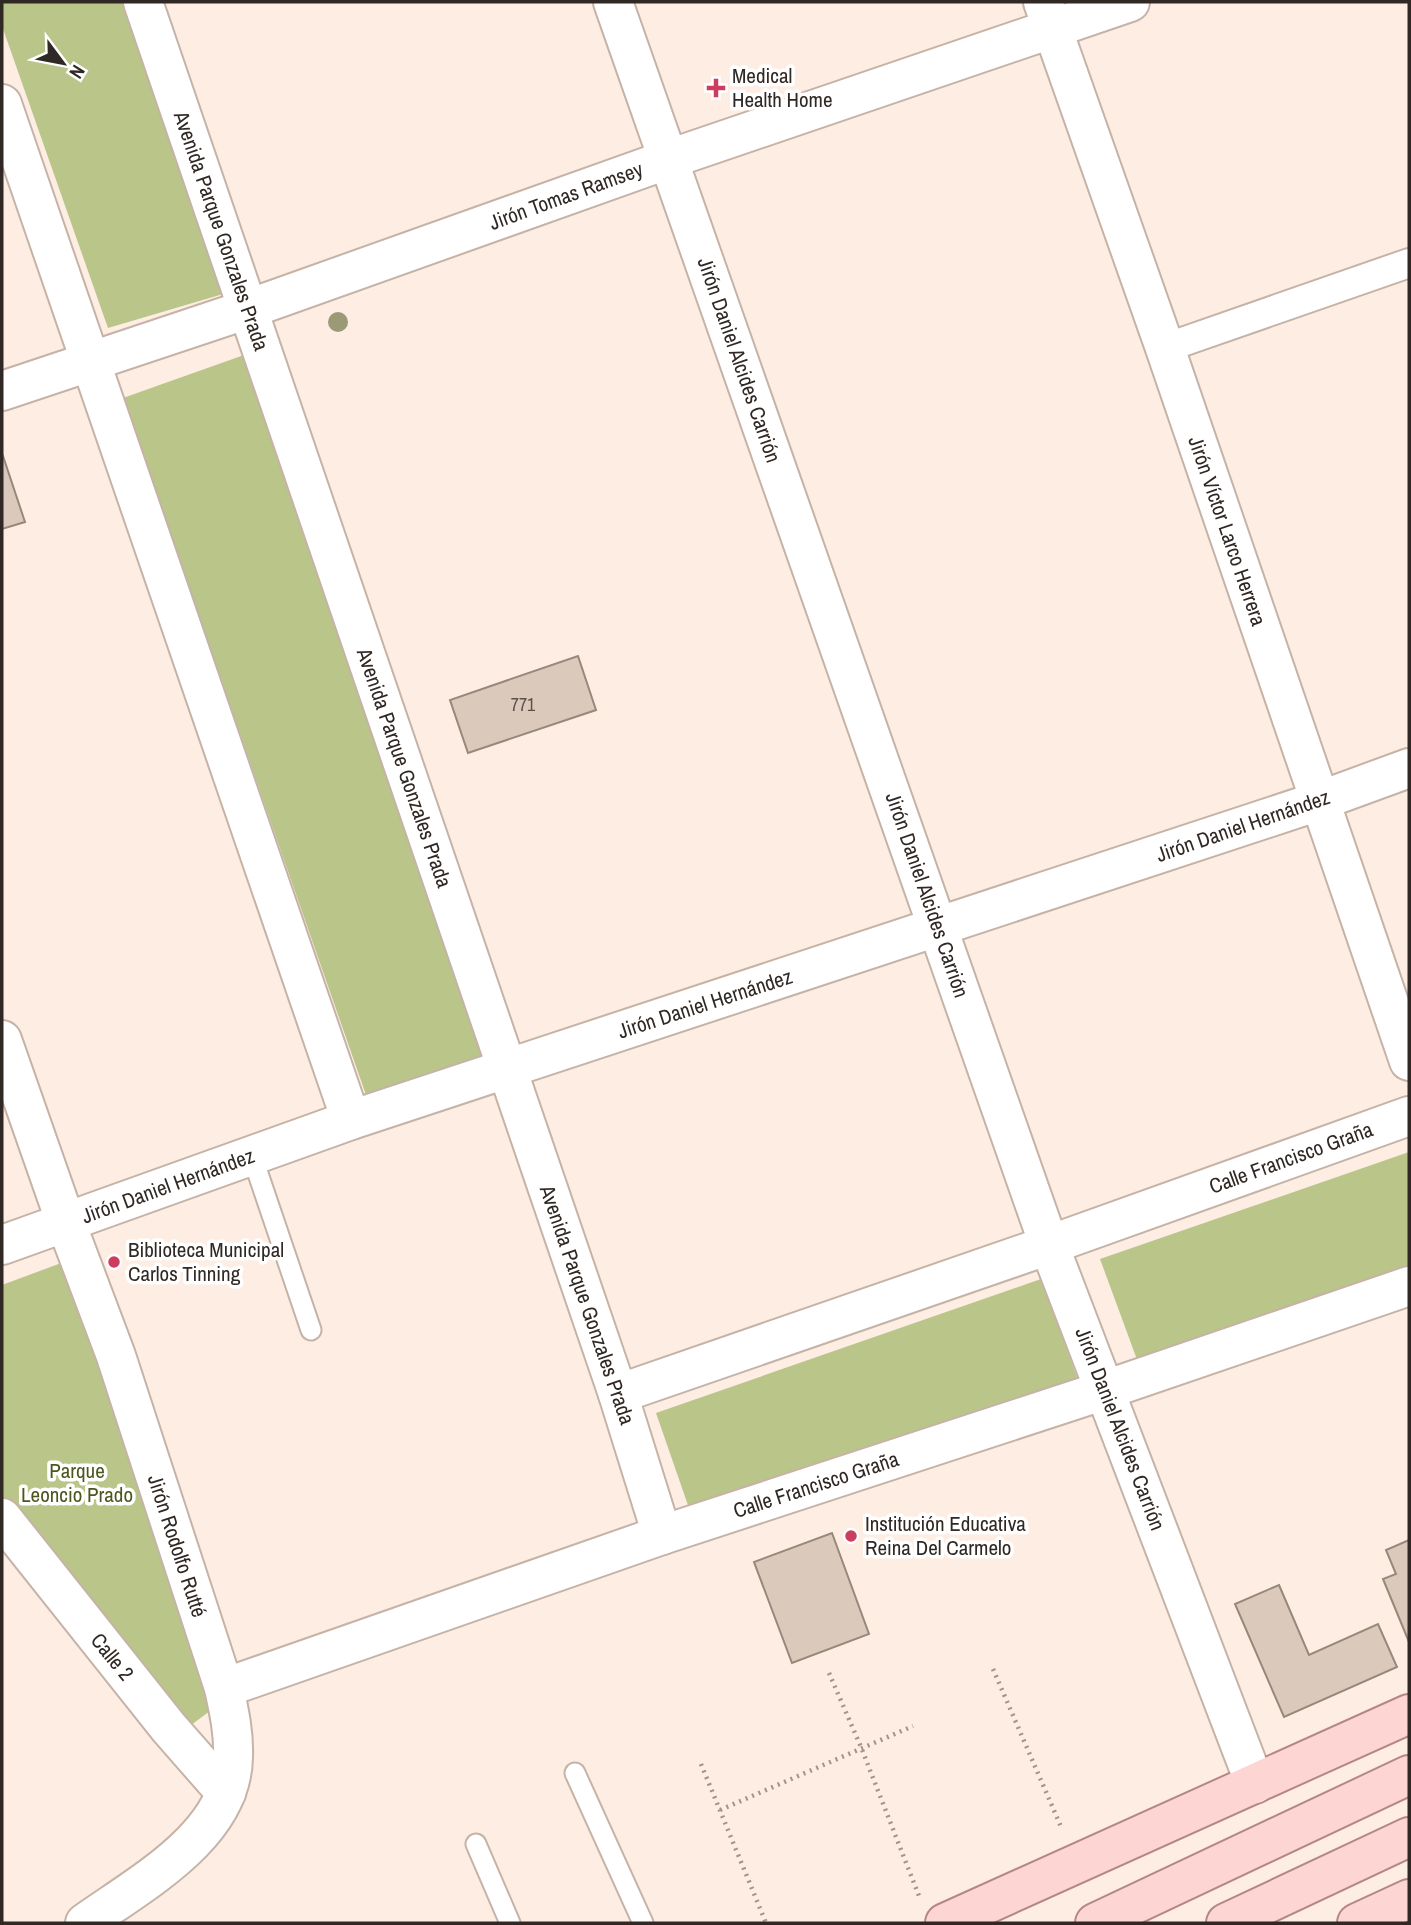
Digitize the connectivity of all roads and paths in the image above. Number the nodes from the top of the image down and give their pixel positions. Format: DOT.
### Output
graph roads {
  1 [pos="143,2"];
  2 [pos="613,2"];
  3 [pos="1130,2"];
  4 [pos="1047,16"];
  5 [pos="2,104"];
  6 [pos="668,159"];
  7 [pos="1409,263"];
  8 [pos="248,309"];
  9 [pos="1165,348"];
  10 [pos="90,362"];
  11 [pos="2,391"];
  12 [pos="1409,768"];
  13 [pos="1319,801"];
  14 [pos="938,927"];
  15 [pos="2,1040"];
  16 [pos="1409,1061"];
  17 [pos="506,1070"];
  18 [pos="1409,1116"];
  19 [pos="351,1120"];
  20 [pos="252,1156"];
  21 [pos="66,1223"];
  22 [pos="2,1245"];
  23 [pos="1049,1245"];
  24 [pos="1409,1286"];
  25 [pos="311,1330"];
  26 [pos="1105,1390"];
  27 [pos="618,1394"];
  28 [pos="2,1518"];
  29 [pos="662,1535"];
  30 [pos="993,1669"];
  31 [pos="829,1673"];
  32 [pos="224,1688"];
  33 [pos="1409,1714"];
  34 [pos="913,1726"];
  35 [pos="861,1747"];
  36 [pos="701,1765"];
  37 [pos="575,1773"];
  38 [pos="1409,1776"];
  39 [pos="1255,1784"];
  40 [pos="226,1793"];
  41 [pos="720,1810"];
  42 [pos="1409,1837"];
  43 [pos="476,1844"];
  44 [pos="1077,1862"];
  45 [pos="1409,1899"];
  46 [pos="932,1911"];
  47 [pos="85,1923"];
  48 [pos="510,1923"];
  49 [pos="643,1923"];
  50 [pos="766,1923"];
  51 [pos="1095,1923"];
  52 [pos="1226,1923"];
  53 [pos="1357,1923"];
  1 -- 8 [label="street, Avenida Parque Gonzales Prada"];
  2 -- 6 [label="street, Jirón Daniel Alcides Carrión"];
  3 -- 4 [label="street, Jirón Tomas Ramsey"];
  4 -- 6 [label="street, Jirón Tomas Ramsey"];
  4 -- 9 [label="street, Jirón Víctor Larco Herrera"];
  5 -- 10 [label="street"];
  6 -- 8 [label="street, Jirón Tomas Ramsey"];
  6 -- 14 [label="street, Jirón Daniel Alcides Carrión"];
  7 -- 9 [label="street"];
  8 -- 10 [label="street, Jirón Tomas Ramsey"];
  8 -- 17 [label="street, Avenida Parque Gonzales Prada"];
  9 -- 13 [label="street, Jirón Víctor Larco Herrera"];
  10 -- 11 [label="street, Jirón Tomas Ramsey"];
  10 -- 19 [label="street"];
  12 -- 13 [label="street, Jirón Daniel Hernández"];
  13 -- 14 [label="street, Jirón Daniel Hernández"];
  13 -- 16 [label="street, Jirón Víctor Larco Herrera"];
  14 -- 17 [label="street, Jirón Daniel Hernández"];
  14 -- 23 [label="street, Jirón Daniel Alcides Carrión"];
  15 -- 21 [label="street, Jirón Rodolfo Rutté"];
  17 -- 19 [label="street, Jirón Daniel Hernández"];
  17 -- 27 [label="street, Avenida Parque Gonzales Prada"];
  18 -- 23 [label="street, Calle Francisco Graña"];
  19 -- 20 [label="street, Jirón Daniel Hernández"];
  20 -- 21 [label="street, Jirón Daniel Hernández"];
  20 -- 25 [label="lane"];
  21 -- 22 [label="street, Jirón Daniel Hernández"];
  21 -- 32 [label="street, Jirón Rodolfo Rutté"];
  23 -- 26 [label="street, Jirón Daniel Alcides Carrión"];
  23 -- 27 [label="street, Calle Francisco Graña"];
  24 -- 26 [label="street, Calle Francisco Graña"];
  26 -- 29 [label="street, Calle Francisco Graña"];
  26 -- 39 [label="street, Jirón Daniel Alcides Carrión"];
  27 -- 29 [label="street, Avenida Parque Gonzales Prada"];
  28 -- 40 [label="street, Calle 2"];
  29 -- 32 [label="street, Calle Francisco Graña"];
  30 -- 44 [label="path"];
  31 -- 35 [label="path"];
  32 -- 40 [label="street, Jirón Rodolfo Rutté"];
  33 -- 39 [label="main road"];
  34 -- 35 [label="path"];
  35 -- 41 [label="path"];
  35 -- 46 [label="path"];
  36 -- 41 [label="path"];
  37 -- 49 [label="lane"];
  38 -- 51 [label="main road"];
  39 -- 44 [label="main road"];
  40 -- 47 [label="street, Jirón Rodolfo Rutté"];
  41 -- 50 [label="path"];
  42 -- 52 [label="main road"];
  43 -- 48 [label="lane"];
  44 -- 46 [label="main road"];
  45 -- 53 [label="main road"];
}
